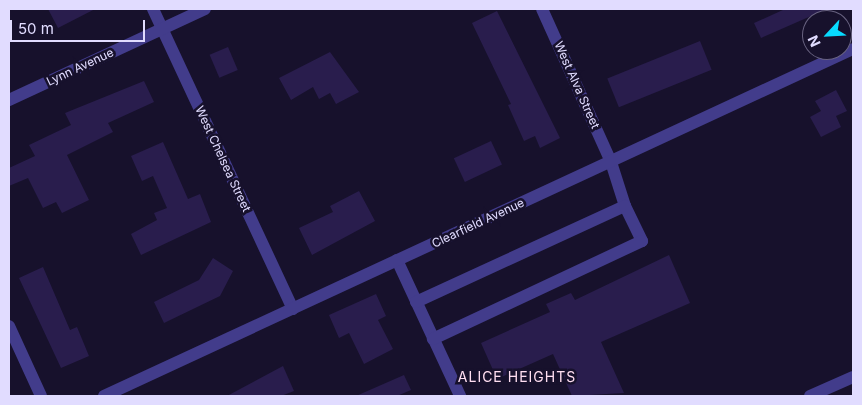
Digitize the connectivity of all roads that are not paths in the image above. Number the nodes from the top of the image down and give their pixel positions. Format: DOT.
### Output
graph roads {
  1 [pos="153,9"];
  2 [pos="205,9"];
  3 [pos="542,9"];
  4 [pos="162,29"];
  5 [pos="853,49"];
  6 [pos="9,100"];
  7 [pos="611,162"];
  8 [pos="625,206"];
  9 [pos="397,260"];
  10 [pos="416,302"];
  11 [pos="293,309"];
  12 [pos="9,326"];
  13 [pos="434,339"];
  14 [pos="853,377"];
  15 [pos="41,396"];
  16 [pos="104,396"];
  17 [pos="460,396"];
  18 [pos="810,396"];
  1 -- 4 [label="street, West Chelsea Street"];
  2 -- 4 [label="street, Lynn Avenue"];
  3 -- 7 [label="street, West Alva Street"];
  4 -- 6 [label="street, Lynn Avenue"];
  4 -- 11 [label="street, West Chelsea Street"];
  5 -- 7 [label="street, Clearfield Avenue"];
  7 -- 8 [label="street, West Alva Street"];
  7 -- 9 [label="street, Clearfield Avenue"];
  8 -- 10 [label="street"];
  8 -- 13 [label="street, West Alva Street"];
  9 -- 10 [label="street"];
  9 -- 11 [label="street, Clearfield Avenue"];
  10 -- 13 [label="street"];
  11 -- 16 [label="street, Clearfield Avenue"];
  12 -- 15 [label="street"];
  13 -- 17 [label="street"];
  14 -- 18 [label="street"];
}
